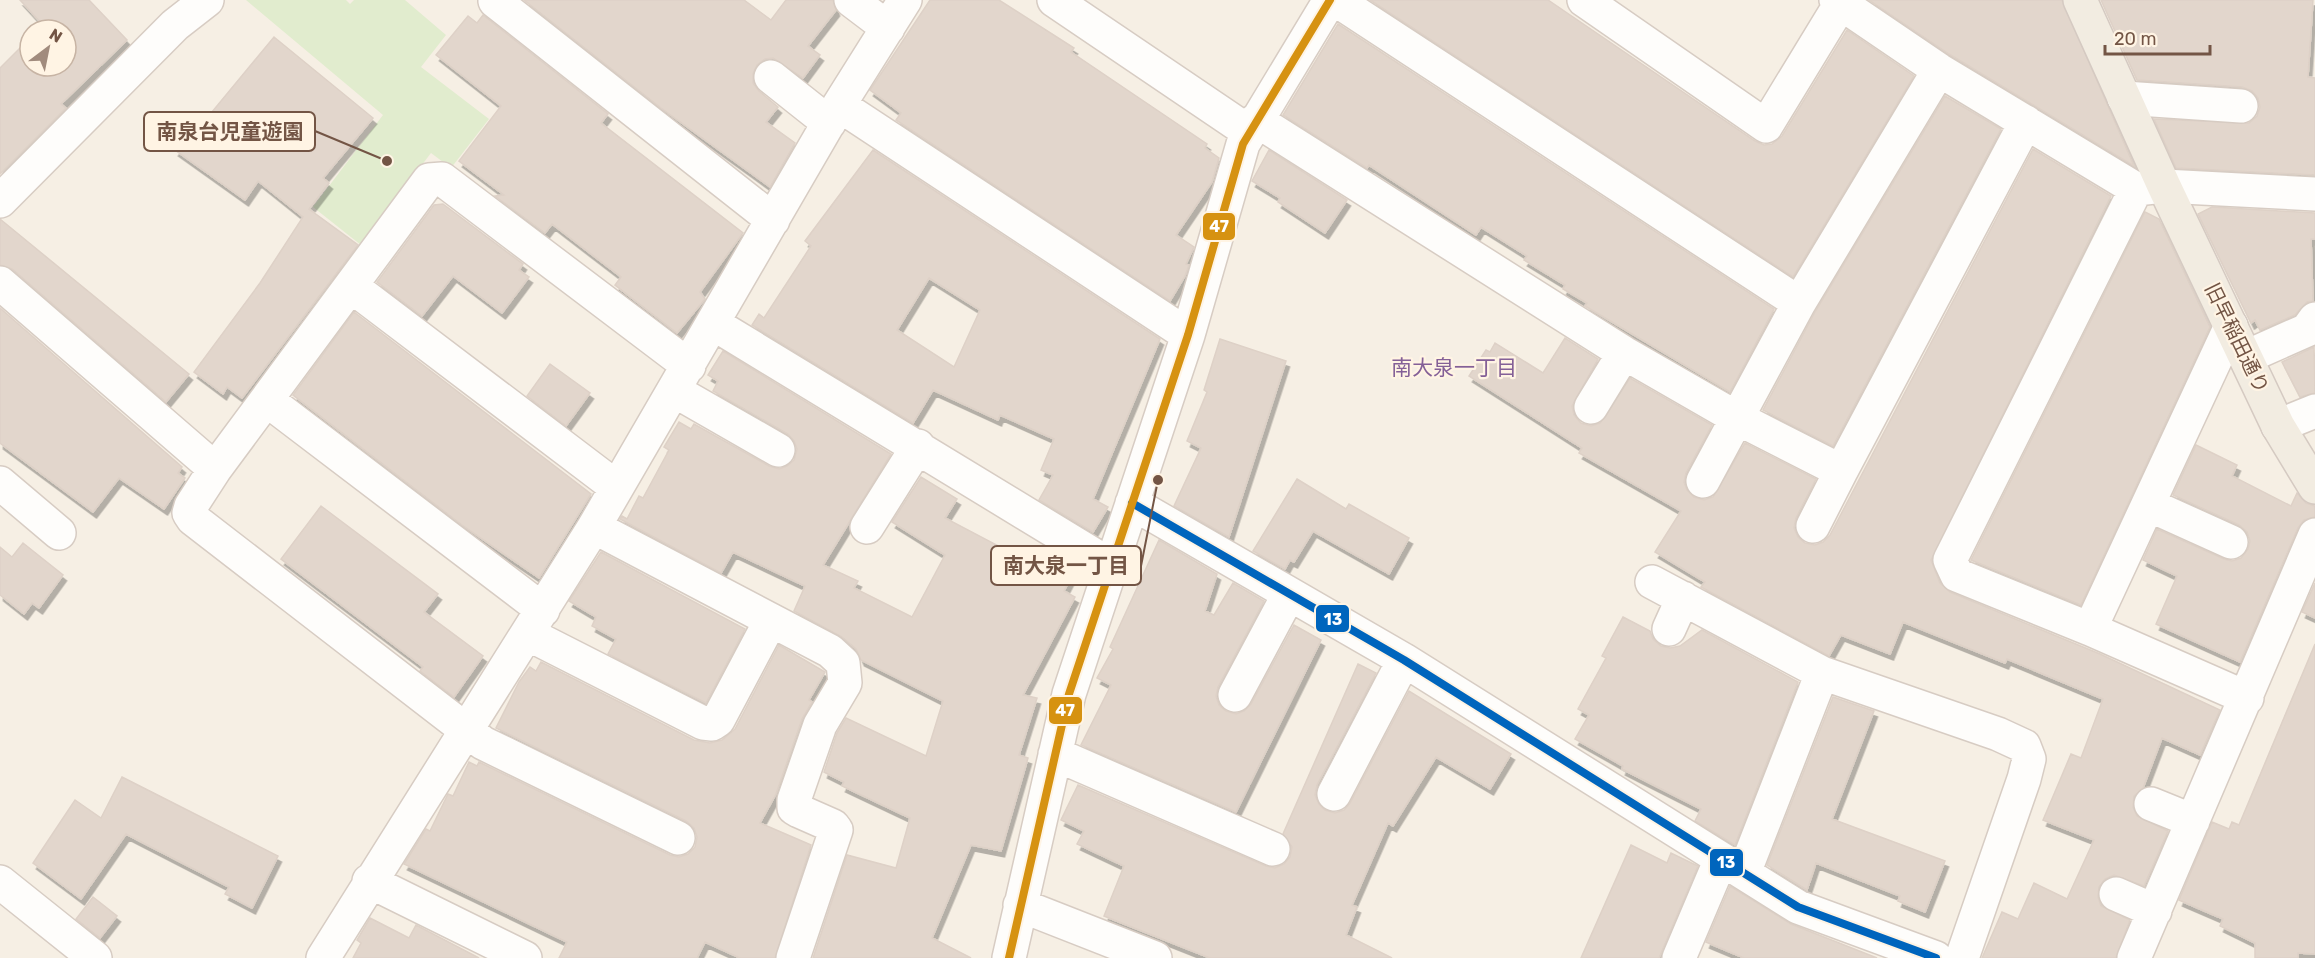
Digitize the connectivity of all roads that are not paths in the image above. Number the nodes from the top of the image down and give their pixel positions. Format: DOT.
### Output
graph roads {
  1 [pos="207,0"];
  2 [pos="851,0"];
  3 [pos="905,0"];
  4 [pos="1054,0"];
  5 [pos="1330,0"];
  6 [pos="1336,0"];
  7 [pos="1584,0"];
  8 [pos="2080,0"];
  9 [pos="495,1"];
  10 [pos="1839,2"];
  11 [pos="888,28"];
  12 [pos="1939,70"];
  13 [pos="771,77"];
  14 [pos="2124,98"];
  15 [pos="2241,106"];
  16 [pos="834,114"];
  17 [pos="2026,122"];
  18 [pos="1252,126"];
  19 [pos="2150,187"];
  20 [pos="2315,194"];
  21 [pos="0,201"];
  22 [pos="772,220"];
  23 [pos="0,283"];
  24 [pos="351,286"];
  25 [pos="1799,303"];
  26 [pos="2315,319"];
  27 [pos="714,324"];
  28 [pos="2231,326"];
  29 [pos="1188,335"];
  30 [pos="1624,353"];
  31 [pos="2246,357"];
  32 [pos="682,378"];
  33 [pos="267,400"];
  34 [pos="1591,406"];
  35 [pos="2315,411"];
  36 [pos="1737,418"];
  37 [pos="2278,426"];
  38 [pos="918,446"];
  39 [pos="778,450"];
  40 [pos="215,469"];
  41 [pos="1841,471"];
  42 [pos="1703,481"];
  43 [pos="0,483"];
  44 [pos="616,487"];
  45 [pos="2315,487"];
  46 [pos="1132,503"];
  47 [pos="2150,505"];
  48 [pos="1813,526"];
  49 [pos="594,527"];
  50 [pos="867,527"];
  51 [pos="59,533"];
  52 [pos="2315,535"];
  53 [pos="2231,542"];
  54 [pos="1112,566"];
  55 [pos="1652,582"];
  56 [pos="1289,594"];
  57 [pos="1683,598"];
  58 [pos="771,620"];
  59 [pos="535,622"];
  60 [pos="1669,629"];
  61 [pos="2090,629"];
  62 [pos="1404,660"];
  63 [pos="1822,673"];
  64 [pos="1235,695"];
  65 [pos="2247,698"];
  66 [pos="468,730"];
  67 [pos="1054,754"];
  68 [pos="1334,794"];
  69 [pos="2151,804"];
  70 [pos="2193,821"];
  71 [pos="678,838"];
  72 [pos="1273,849"];
  73 [pos="1733,866"];
  74 [pos="369,881"];
  75 [pos="0,882"];
  76 [pos="2116,894"];
  77 [pos="1020,905"];
  78 [pos="2155,911"];
  79 [pos="1858,945"];
  80 [pos="95,958"];
  81 [pos="323,958"];
  82 [pos="525,958"];
  83 [pos="793,958"];
  84 [pos="1009,958"];
  85 [pos="1155,958"];
  86 [pos="1679,958"];
  87 [pos="1936,958"];
  88 [pos="1962,958"];
  89 [pos="2134,958"];
  1 -- 21 [label="street"];
  2 -- 11 [label="street"];
  3 -- 11 [label="street"];
  4 -- 18 [label="street"];
  5 -- 18 [label="street"];
  6 -- 25 [label="street"];
  7 -- 10 [label="street"];
  8 -- 14 [label="main road, 旧早稲田通り"];
  9 -- 22 [label="street"];
  10 -- 12 [label="street"];
  11 -- 16 [label="street"];
  12 -- 17 [label="street"];
  12 -- 25 [label="street"];
  13 -- 16 [label="street"];
  14 -- 15 [label="street"];
  14 -- 19 [label="main road, 旧早稲田通り"];
  16 -- 22 [label="street"];
  16 -- 29 [label="street"];
  17 -- 19 [label="street"];
  17 -- 41 [label="street"];
  18 -- 29 [label="street"];
  18 -- 30 [label="street"];
  19 -- 20 [label="street"];
  19 -- 28 [label="main road, 旧早稲田通り"];
  19 -- 61 [label="street"];
  22 -- 27 [label="street"];
  23 -- 40 [label="street"];
  24 -- 32 [label="street"];
  24 -- 33 [label="street"];
  24 -- 44 [label="street"];
  25 -- 36 [label="street"];
  26 -- 31 [label="street"];
  27 -- 32 [label="street"];
  27 -- 38 [label="street"];
  28 -- 31 [label="main road, 旧早稲田通り"];
  28 -- 47 [label="street"];
  29 -- 46 [label="street"];
  30 -- 34 [label="street"];
  30 -- 36 [label="street"];
  31 -- 37 [label="main road, 旧早稲田通り"];
  32 -- 39 [label="street"];
  32 -- 44 [label="street"];
  33 -- 40 [label="street"];
  33 -- 59 [label="street"];
  35 -- 37 [label="street"];
  36 -- 41 [label="street"];
  36 -- 42 [label="street"];
  37 -- 45 [label="main road, 旧早稲田通り"];
  38 -- 50 [label="street"];
  38 -- 54 [label="street"];
  40 -- 66 [label="street"];
  41 -- 48 [label="street"];
  43 -- 51 [label="street"];
  44 -- 49 [label="street"];
  46 -- 54 [label="street"];
  46 -- 56 [label="street"];
  47 -- 53 [label="street"];
  47 -- 61 [label="street"];
  49 -- 58 [label="street"];
  49 -- 59 [label="street"];
  52 -- 65 [label="street"];
  54 -- 67 [label="street"];
  55 -- 57 [label="street"];
  56 -- 62 [label="street"];
  56 -- 64 [label="street"];
  57 -- 60 [label="street"];
  57 -- 63 [label="street"];
  58 -- 59 [label="street"];
  58 -- 83 [label="street"];
  59 -- 66 [label="street"];
  61 -- 65 [label="street"];
  62 -- 68 [label="street"];
  62 -- 73 [label="street"];
  63 -- 73 [label="street"];
  63 -- 88 [label="street"];
  65 -- 70 [label="street"];
  66 -- 71 [label="street"];
  66 -- 74 [label="street"];
  67 -- 72 [label="street"];
  67 -- 77 [label="street"];
  69 -- 70 [label="street"];
  70 -- 78 [label="street"];
  73 -- 79 [label="street"];
  73 -- 86 [label="street"];
  74 -- 81 [label="street"];
  74 -- 82 [label="street"];
  75 -- 80 [label="street"];
  76 -- 78 [label="street"];
  77 -- 84 [label="street"];
  77 -- 85 [label="street"];
  78 -- 89 [label="street"];
  79 -- 87 [label="street"];
}
